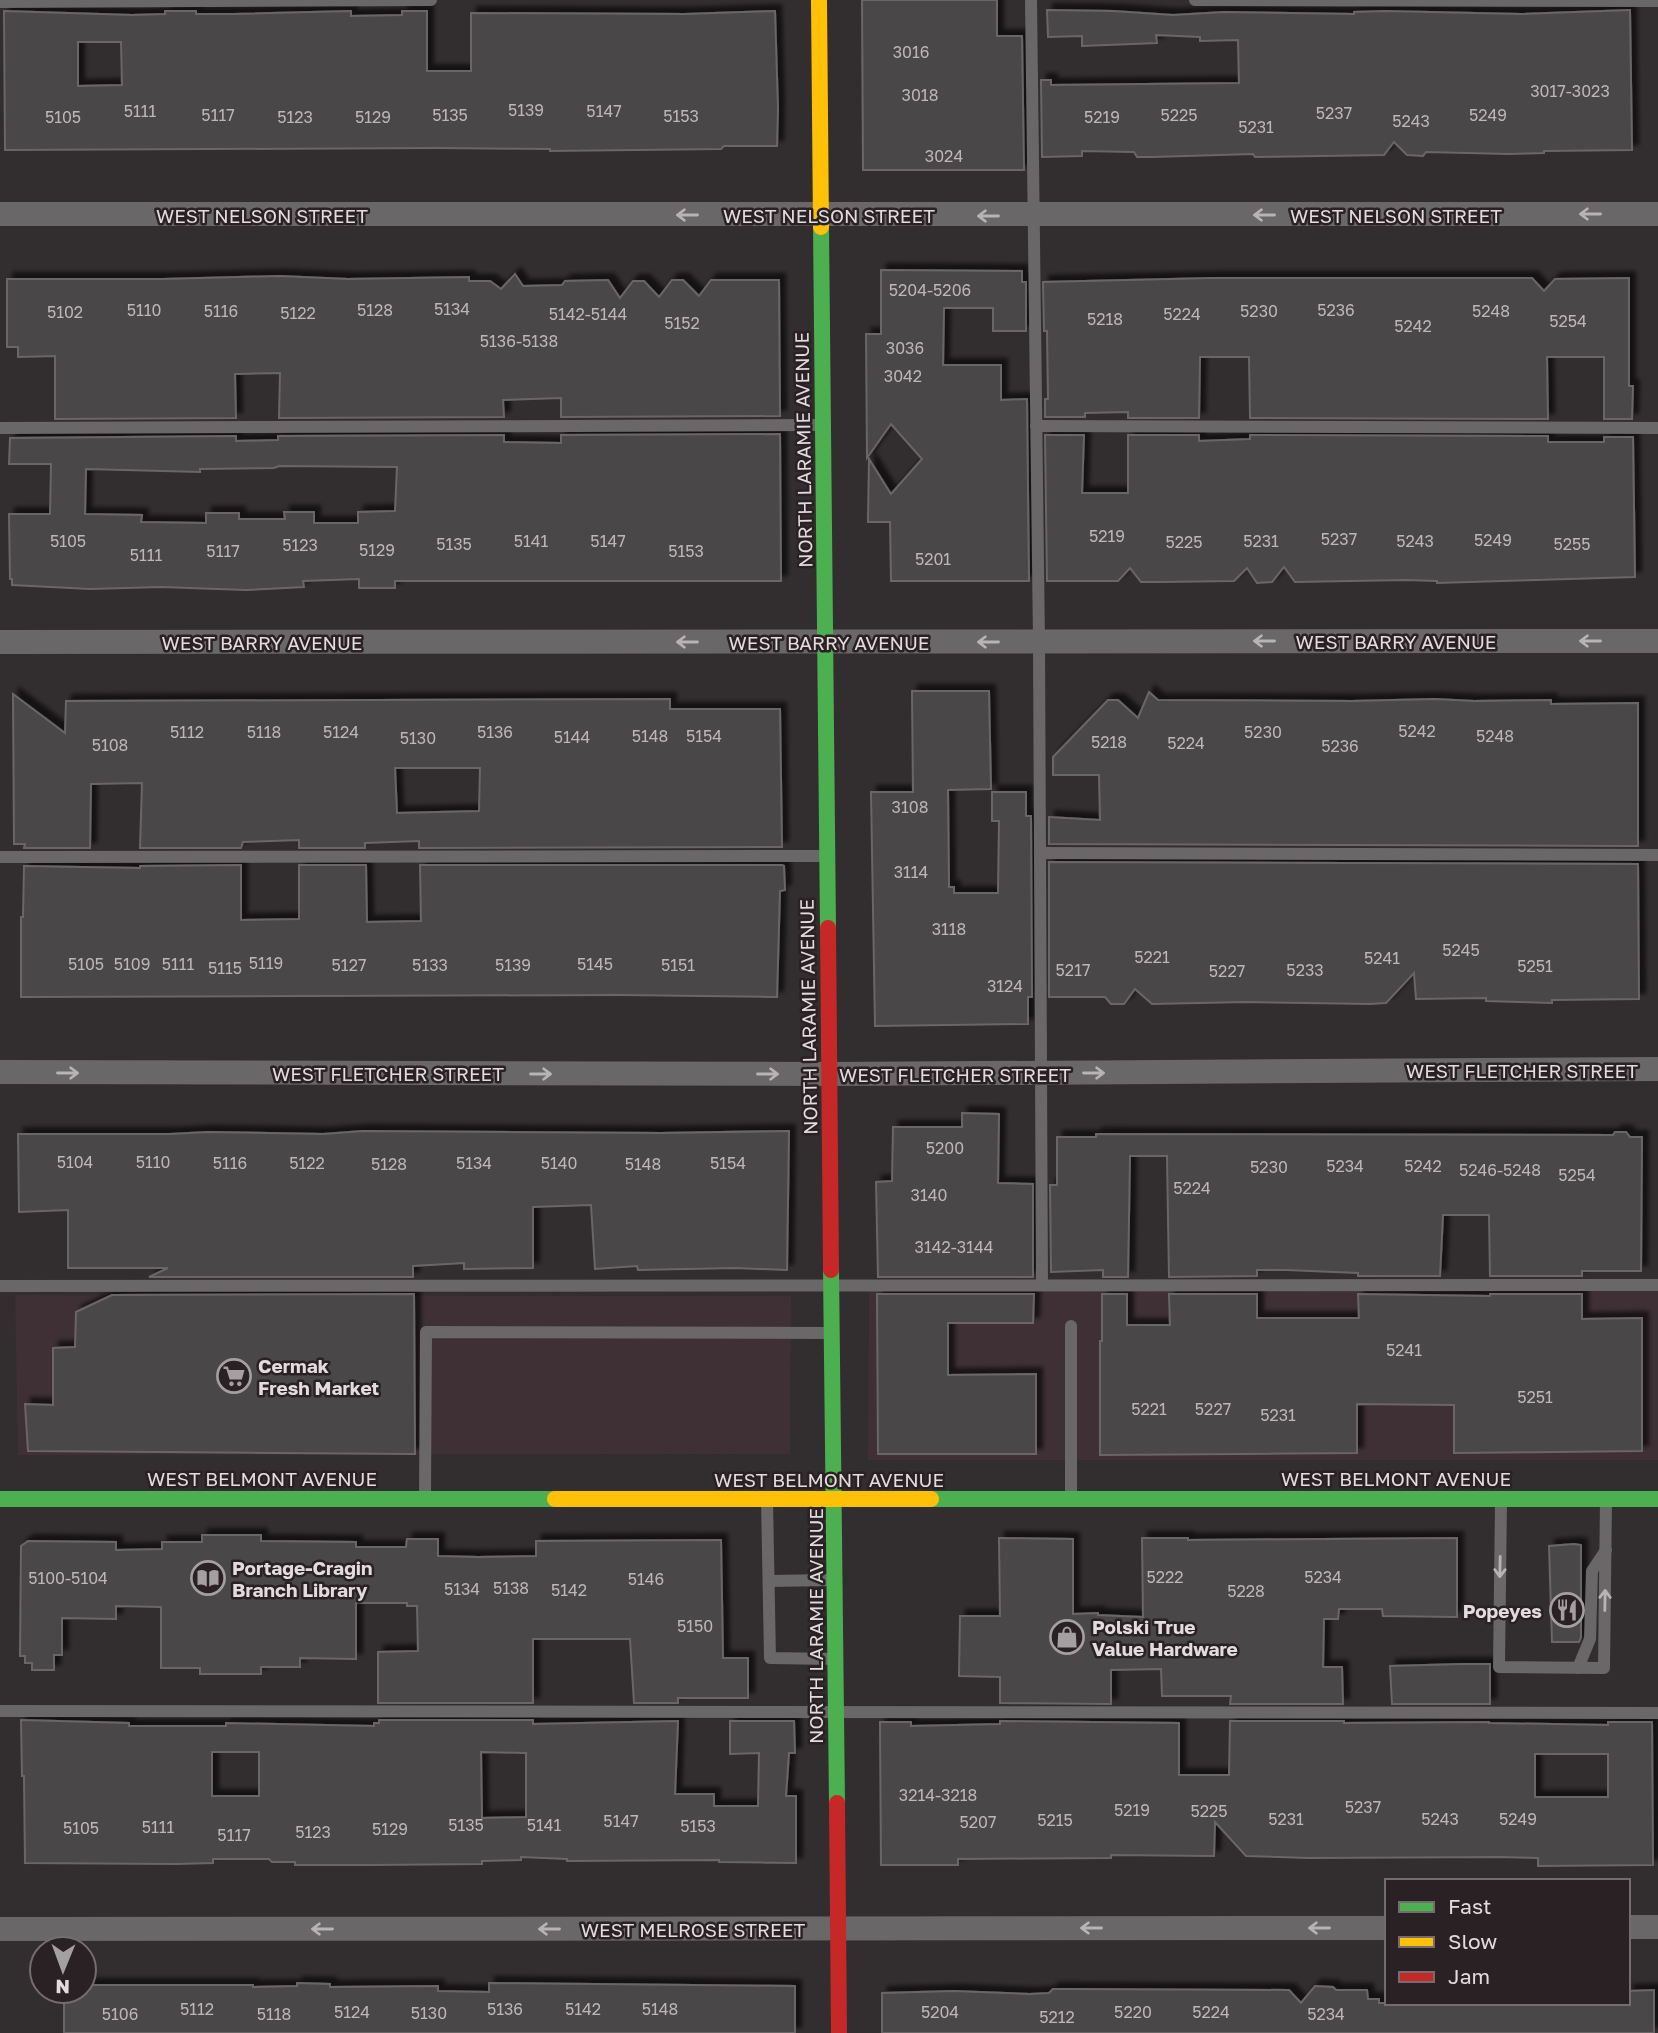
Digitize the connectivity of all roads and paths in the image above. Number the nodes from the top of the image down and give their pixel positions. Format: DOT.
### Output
graph roads {
  1 [pos="431,0"];
  2 [pos="819,0"];
  3 [pos="1031,0"];
  4 [pos="1195,0"];
  5 [pos="1658,1"];
  6 [pos="0,2"];
  7 [pos="0,214"];
  8 [pos="1658,214"];
  9 [pos="821,215"];
  10 [pos="1032,216"];
  11 [pos="823,425"];
  12 [pos="1036,426"];
  13 [pos="0,428"];
  14 [pos="1658,428"];
  15 [pos="1658,641"];
  16 [pos="0,642"];
  17 [pos="825,642"];
  18 [pos="1039,642"];
  19 [pos="1041,853"];
  20 [pos="1658,855"];
  21 [pos="828,856"];
  22 [pos="0,857"];
  23 [pos="1658,1069"];
  24 [pos="0,1072"];
  25 [pos="1042,1073"];
  26 [pos="830,1074"];
  27 [pos="832,1285"];
  28 [pos="1042,1285"];
  29 [pos="1658,1285"];
  30 [pos="0,1286"];
  31 [pos="1071,1326"];
  32 [pos="832,1333"];
  33 [pos="0,1499"];
  34 [pos="1502,1499"];
  35 [pos="1606,1499"];
  36 [pos="1658,1499"];
  37 [pos="425,1500"];
  38 [pos="767,1500"];
  39 [pos="835,1500"];
  40 [pos="1071,1500"];
  41 [pos="1606,1550"];
  42 [pos="836,1580"];
  43 [pos="769,1581"];
  44 [pos="836,1659"];
  45 [pos="1578,1668"];
  46 [pos="0,1711"];
  47 [pos="836,1712"];
  48 [pos="1658,1713"];
  49 [pos="1630,1927"];
  50 [pos="1658,1927"];
  51 [pos="838,1928"];
  52 [pos="1385,1928"];
  53 [pos="0,1929"];
  54 [pos="839,2033"];
  1 -- 6 [label="lane"];
  2 -- 9 [label="street, NORTH LARAMIE AVENUE"];
  3 -- 10 [label="lane"];
  4 -- 5 [label="lane"];
  9 -- 7 [label="street, WEST NELSON STREET, one-way"];
  8 -- 10 [label="street, WEST NELSON STREET, one-way"];
  10 -- 9 [label="street, WEST NELSON STREET, one-way"];
  9 -- 11 [label="street, NORTH LARAMIE AVENUE"];
  10 -- 12 [label="lane"];
  11 -- 13 [label="lane"];
  11 -- 17 [label="street, NORTH LARAMIE AVENUE"];
  12 -- 14 [label="lane"];
  12 -- 18 [label="lane"];
  15 -- 18 [label="street, WEST BARRY AVENUE, one-way"];
  17 -- 16 [label="street, WEST BARRY AVENUE, one-way"];
  18 -- 17 [label="street, WEST BARRY AVENUE, one-way"];
  17 -- 21 [label="street, NORTH LARAMIE AVENUE"];
  18 -- 19 [label="lane"];
  19 -- 20 [label="lane"];
  19 -- 25 [label="lane"];
  21 -- 22 [label="lane"];
  21 -- 26 [label="street, NORTH LARAMIE AVENUE"];
  25 -- 23 [label="street, WEST FLETCHER STREET, one-way"];
  24 -- 26 [label="street, WEST FLETCHER STREET, one-way"];
  25 -- 26 [label="street, WEST FLETCHER STREET"];
  25 -- 28 [label="lane"];
  26 -- 27 [label="street, NORTH LARAMIE AVENUE"];
  27 -- 28 [label="lane"];
  27 -- 30 [label="lane"];
  27 -- 32 [label="street, NORTH LARAMIE AVENUE"];
  28 -- 29 [label="lane"];
  31 -- 40 [label="lane"];
  32 -- 37 [label="lane"];
  32 -- 39 [label="street, NORTH LARAMIE AVENUE"];
  33 -- 37 [label="street, WEST BELMONT AVENUE"];
  34 -- 35 [label="street, WEST BELMONT AVENUE"];
  34 -- 40 [label="street, WEST BELMONT AVENUE"];
  34 -- 45 [label="lane, one-way"];
  35 -- 36 [label="street, WEST BELMONT AVENUE"];
  35 -- 41 [label="lane"];
  37 -- 38 [label="street, WEST BELMONT AVENUE"];
  38 -- 39 [label="street, WEST BELMONT AVENUE"];
  38 -- 43 [label="lane"];
  39 -- 40 [label="street, WEST BELMONT AVENUE"];
  39 -- 42 [label="street, NORTH LARAMIE AVENUE"];
  41 -- 45 [label="lane"];
  45 -- 41 [label="lane, one-way"];
  42 -- 43 [label="lane"];
  42 -- 44 [label="street, NORTH LARAMIE AVENUE"];
  43 -- 44 [label="lane"];
  44 -- 47 [label="street, NORTH LARAMIE AVENUE"];
  46 -- 47 [label="lane"];
  47 -- 48 [label="lane"];
  47 -- 51 [label="street, NORTH LARAMIE AVENUE"];
  49 -- 50 [label="street"];
  52 -- 51 [label="street, WEST MELROSE STREET, one-way"];
  51 -- 53 [label="street, WEST MELROSE STREET, one-way"];
  51 -- 54 [label="street, NORTH LARAMIE AVENUE"];
}
